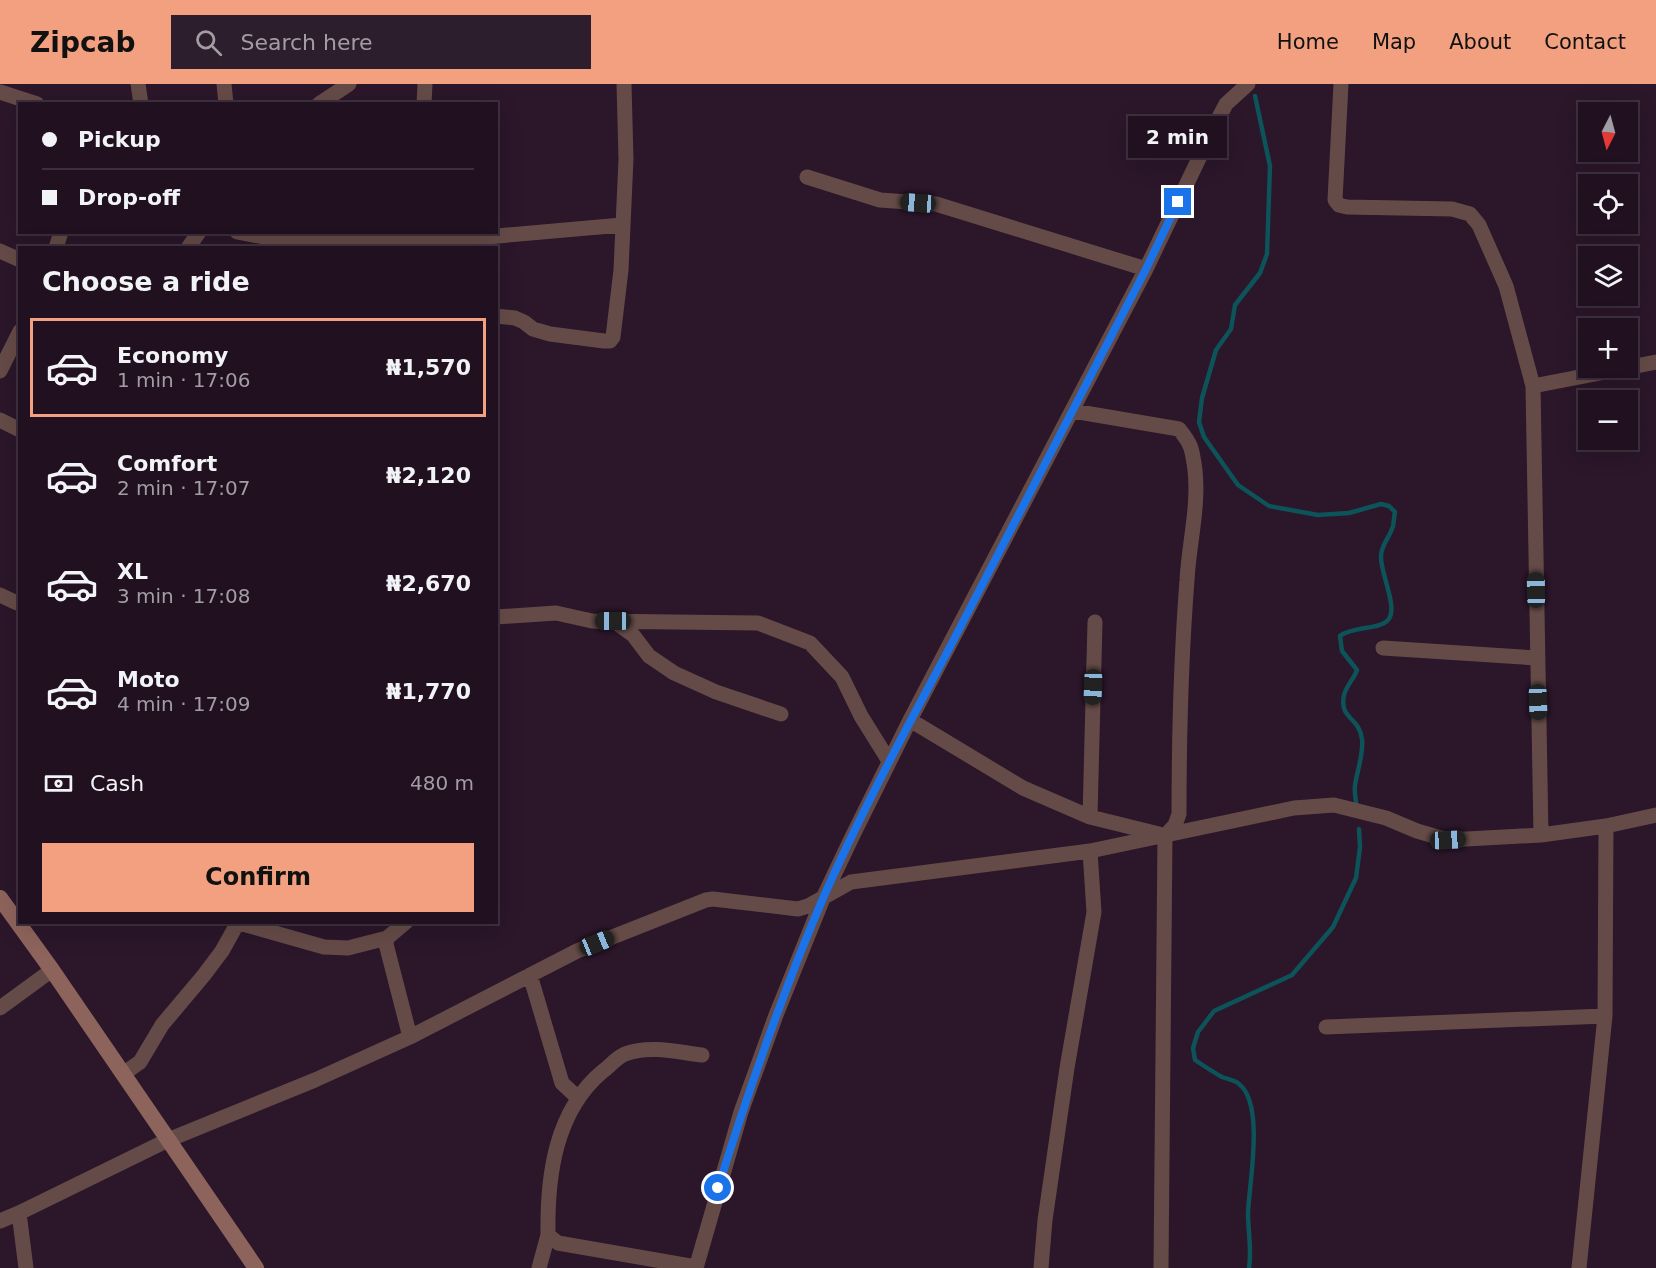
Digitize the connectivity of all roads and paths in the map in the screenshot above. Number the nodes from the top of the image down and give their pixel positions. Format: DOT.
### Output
graph roads {
  1 [pos="138,84"];
  2 [pos="224,84"];
  3 [pos="350,84"];
  4 [pos="425,84"];
  5 [pos="624,84"];
  6 [pos="1248,84"];
  7 [pos="1341,84"];
  8 [pos="0,92"];
  9 [pos="31,102"];
  10 [pos="141,102"];
  11 [pos="226,102"];
  12 [pos="323,102"];
  13 [pos="424,102"];
  14 [pos="807,177"];
  15 [pos="622,225"];
  16 [pos="242,234"];
  17 [pos="441,240"];
  18 [pos="261,242"];
  19 [pos="0,251"];
  20 [pos="18,259"];
  21 [pos="1146,269"];
  22 [pos="498,316"];
  23 [pos="18,335"];
  24 [pos="1656,362"];
  25 [pos="0,371"];
  26 [pos="1533,386"];
  27 [pos="1073,411"];
  28 [pos="0,420"];
  29 [pos="18,429"];
  30 [pos="0,595"];
  31 [pos="17,603"];
  32 [pos="498,617"];
  33 [pos="592,621"];
  34 [pos="1095,622"];
  35 [pos="1383,648"];
  36 [pos="1537,658"];
  37 [pos="781,714"];
  38 [pos="910,720"];
  39 [pos="889,761"];
  40 [pos="1656,815"];
  41 [pos="1090,817"];
  42 [pos="1606,826"];
  43 [pos="1540,835"];
  44 [pos="1165,836"];
  45 [pos="1090,851"];
  46 [pos="824,896"];
  47 [pos="0,898"];
  48 [pos="18,923"];
  49 [pos="19,924"];
  50 [pos="404,924"];
  51 [pos="387,938"];
  52 [pos="52,970"];
  53 [pos="530,975"];
  54 [pos="0,1008"];
  55 [pos="1605,1016"];
  56 [pos="1326,1027"];
  57 [pos="410,1037"];
  58 [pos="702,1055"];
  59 [pos="123,1074"];
  60 [pos="578,1098"];
  61 [pos="168,1140"];
  62 [pos="19,1213"];
  63 [pos="0,1221"];
  64 [pos="548,1235"];
  65 [pos="26,1268"];
  66 [pos="256,1268"];
  67 [pos="539,1268"];
  68 [pos="696,1268"];
  69 [pos="1041,1268"];
  70 [pos="1161,1268"];
  71 [pos="1580,1268"];
  1 -- 10 [label="street"];
  2 -- 11 [label="street"];
  3 -- 12 [label="street"];
  4 -- 13 [label="street"];
  5 -- 15 [label="street"];
  6 -- 21 [label="street"];
  7 -- 26 [label="street"];
  8 -- 9 [label="street"];
  14 -- 21 [label="street"];
  15 -- 17 [label="street"];
  15 -- 22 [label="street"];
  16 -- 18 [label="street"];
  17 -- 18 [label="street"];
  19 -- 20 [label="street"];
  21 -- 27 [label="street"];
  23 -- 25 [label="street"];
  24 -- 26 [label="street"];
  26 -- 36 [label="street"];
  27 -- 38 [label="street"];
  27 -- 44 [label="street"];
  28 -- 29 [label="street"];
  30 -- 31 [label="street"];
  32 -- 33 [label="street"];
  33 -- 37 [label="street"];
  33 -- 39 [label="street"];
  34 -- 41 [label="street"];
  35 -- 36 [label="street"];
  36 -- 43 [label="street"];
  38 -- 39 [label="street"];
  38 -- 41 [label="street"];
  39 -- 46 [label="street"];
  40 -- 42 [label="street"];
  41 -- 44 [label="street"];
  42 -- 43 [label="street"];
  42 -- 55 [label="street"];
  43 -- 44 [label="street"];
  44 -- 45 [label="street"];
  44 -- 70 [label="street"];
  45 -- 46 [label="street"];
  45 -- 69 [label="street"];
  46 -- 53 [label="street"];
  46 -- 68 [label="street"];
  47 -- 48 [label="main road"];
  49 -- 52 [label="main road"];
  50 -- 51 [label="street"];
  51 -- 57 [label="street"];
  51 -- 59 [label="street"];
  52 -- 54 [label="street"];
  52 -- 59 [label="main road"];
  53 -- 57 [label="street"];
  53 -- 60 [label="street"];
  55 -- 56 [label="street"];
  55 -- 71 [label="street"];
  57 -- 61 [label="street"];
  58 -- 60 [label="street"];
  59 -- 61 [label="main road"];
  60 -- 64 [label="street"];
  61 -- 62 [label="street"];
  61 -- 66 [label="main road"];
  62 -- 63 [label="street"];
  62 -- 65 [label="street"];
  64 -- 67 [label="street"];
  64 -- 68 [label="street"];
}
